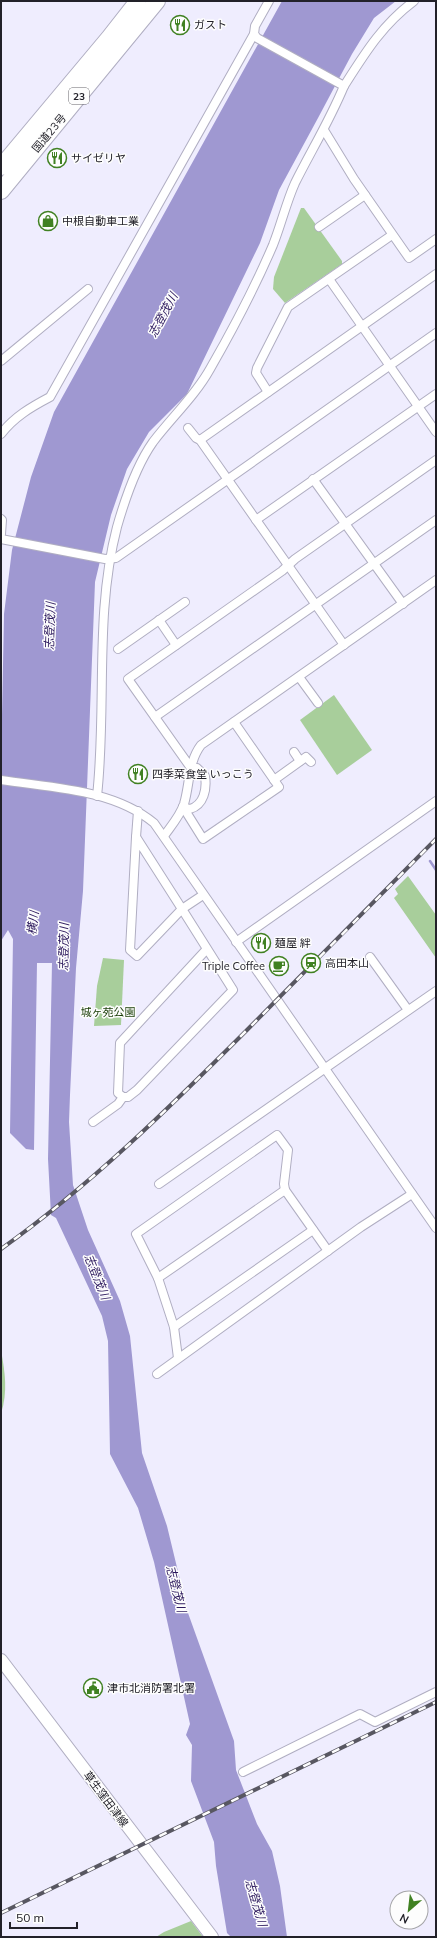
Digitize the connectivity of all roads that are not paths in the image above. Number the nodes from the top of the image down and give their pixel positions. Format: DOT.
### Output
graph roads {
  1 [pos="138,1"];
  2 [pos="157,1"];
  3 [pos="269,1"];
  4 [pos="414,1"];
  5 [pos="255,36"];
  6 [pos="342,86"];
  7 [pos="324,130"];
  8 [pos="1,167"];
  9 [pos="1,191"];
  10 [pos="365,195"];
  11 [pos="319,227"];
  12 [pos="392,235"];
  13 [pos="436,239"];
  14 [pos="436,274"];
  15 [pos="329,280"];
  16 [pos="88,289"];
  17 [pos="362,326"];
  18 [pos="436,333"];
  19 [pos="1,361"];
  20 [pos="390,366"];
  21 [pos="268,392"];
  22 [pos="436,394"];
  23 [pos="418,406"];
  24 [pos="188,428"];
  25 [pos="436,432"];
  26 [pos="1,434"];
  27 [pos="200,440"];
  28 [pos="436,460"];
  29 [pos="228,479"];
  30 [pos="313,479"];
  31 [pos="1,519"];
  32 [pos="256,520"];
  33 [pos="436,520"];
  34 [pos="345,524"];
  35 [pos="1,534"];
  36 [pos="1,539"];
  37 [pos="108,558"];
  38 [pos="374,564"];
  39 [pos="288,565"];
  40 [pos="435,583"];
  41 [pos="185,602"];
  42 [pos="402,604"];
  43 [pos="316,605"];
  44 [pos="159,620"];
  45 [pos="176,645"];
  46 [pos="344,645"];
  47 [pos="118,649"];
  48 [pos="299,677"];
  49 [pos="318,703"];
  50 [pos="155,717"];
  51 [pos="234,722"];
  52 [pos="294,752"];
  53 [pos="300,761"];
  54 [pos="310,762"];
  55 [pos="191,768"];
  56 [pos="1,780"];
  57 [pos="274,780"];
  58 [pos="94,795"];
  59 [pos="436,801"];
  60 [pos="183,807"];
  61 [pos="138,811"];
  62 [pos="164,836"];
  63 [pos="136,837"];
  64 [pos="203,895"];
  65 [pos="182,909"];
  66 [pos="236,942"];
  67 [pos="206,950"];
  68 [pos="370,957"];
  69 [pos="436,991"];
  70 [pos="408,1010"];
  71 [pos="325,1069"];
  72 [pos="123,1097"];
  73 [pos="93,1122"];
  74 [pos="158,1184"];
  75 [pos="285,1190"];
  76 [pos="412,1194"];
  77 [pos="436,1228"];
  78 [pos="313,1230"];
  79 [pos="328,1251"];
  80 [pos="158,1278"];
  81 [pos="174,1327"];
  82 [pos="178,1358"];
  83 [pos="157,1374"];
  84 [pos="1,1660"];
  85 [pos="436,1692"];
  86 [pos="243,1772"];
  87 [pos="212,1937"];
  1 -- 8 [label="highway, 国道23号 / 23"];
  2 -- 9 [label="highway, 国道23号 / 23"];
  3 -- 5 [label="street"];
  4 -- 6 [label="street"];
  5 -- 6 [label="street"];
  5 -- 26 [label="street"];
  6 -- 7 [label="street"];
  7 -- 10 [label="street"];
  7 -- 37 [label="street"];
  10 -- 11 [label="street"];
  10 -- 12 [label="street"];
  12 -- 13 [label="street"];
  12 -- 15 [label="street"];
  14 -- 17 [label="street"];
  15 -- 17 [label="street"];
  15 -- 21 [label="street"];
  16 -- 19 [label="street"];
  17 -- 20 [label="street"];
  17 -- 21 [label="street"];
  18 -- 20 [label="street"];
  20 -- 23 [label="street"];
  20 -- 29 [label="street"];
  21 -- 27 [label="street"];
  22 -- 23 [label="street"];
  23 -- 25 [label="street"];
  23 -- 30 [label="street"];
  24 -- 27 [label="street"];
  27 -- 29 [label="street"];
  28 -- 34 [label="street"];
  29 -- 32 [label="street"];
  29 -- 37 [label="street"];
  30 -- 32 [label="street"];
  30 -- 34 [label="street"];
  31 -- 35 [label="street"];
  32 -- 39 [label="street"];
  33 -- 38 [label="street"];
  34 -- 38 [label="street"];
  34 -- 39 [label="street"];
  36 -- 37 [label="street"];
  37 -- 58 [label="street"];
  38 -- 42 [label="street"];
  38 -- 43 [label="street"];
  39 -- 43 [label="street"];
  39 -- 45 [label="street"];
  40 -- 42 [label="street"];
  41 -- 44 [label="street"];
  42 -- 46 [label="street"];
  43 -- 46 [label="street"];
  43 -- 50 [label="street"];
  44 -- 45 [label="street"];
  44 -- 47 [label="street"];
  45 -- 50 [label="street"];
  46 -- 48 [label="street"];
  48 -- 49 [label="street"];
  48 -- 51 [label="street"];
  50 -- 55 [label="street"];
  51 -- 55 [label="street"];
  51 -- 57 [label="street"];
  52 -- 53 [label="street"];
  53 -- 54 [label="street"];
  53 -- 57 [label="street"];
  55 -- 60 [label="street"];
  55 -- 60 [label="street"];
  56 -- 58 [label="street"];
  57 -- 60 [label="street"];
  58 -- 61 [label="street"];
  59 -- 66 [label="street"];
  60 -- 62 [label="street"];
  61 -- 62 [label="street"];
  61 -- 63 [label="street"];
  62 -- 64 [label="street"];
  63 -- 65 [label="street"];
  63 -- 65 [label="street"];
  64 -- 65 [label="street"];
  64 -- 66 [label="street"];
  65 -- 67 [label="street"];
  66 -- 71 [label="street"];
  67 -- 72 [label="street"];
  67 -- 72 [label="street"];
  68 -- 70 [label="street"];
  69 -- 70 [label="street"];
  70 -- 71 [label="street"];
  71 -- 74 [label="street"];
  71 -- 76 [label="street"];
  72 -- 73 [label="street"];
  75 -- 78 [label="street"];
  75 -- 80 [label="street"];
  75 -- 80 [label="street"];
  76 -- 77 [label="street"];
  76 -- 79 [label="street"];
  78 -- 79 [label="street"];
  78 -- 81 [label="street"];
  79 -- 82 [label="street"];
  80 -- 81 [label="street"];
  81 -- 82 [label="street"];
  82 -- 83 [label="street"];
  84 -- 87 [label="main road, 草生窪田津線"];
  85 -- 86 [label="street"];
}
